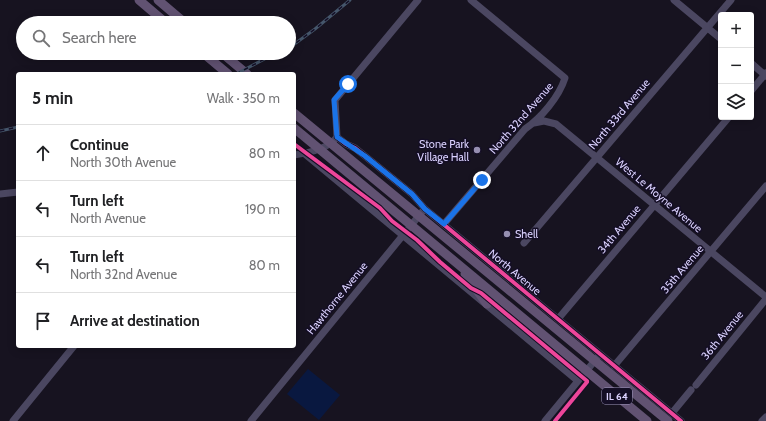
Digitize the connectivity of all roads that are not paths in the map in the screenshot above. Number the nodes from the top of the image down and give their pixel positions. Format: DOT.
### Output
graph roads {
  1 [pos="139,0"];
  2 [pos="158,0"];
  3 [pos="418,0"];
  4 [pos="471,0"];
  5 [pos="674,0"];
  6 [pos="731,0"];
  7 [pos="158,16"];
  8 [pos="177,16"];
  9 [pos="708,28"];
  10 [pos="718,36"];
  11 [pos="211,60"];
  12 [pos="230,60"];
  13 [pos="754,65"];
  14 [pos="226,72"];
  15 [pos="245,72"];
  16 [pos="766,75"];
  17 [pos="754,88"];
  18 [pos="296,114"];
  19 [pos="726,120"];
  20 [pos="534,123"];
  21 [pos="296,130"];
  22 [pos="335,140"];
  23 [pos="319,149"];
  24 [pos="305,154"];
  25 [pos="296,155"];
  26 [pos="597,157"];
  27 [pos="766,186"];
  28 [pos="16,192"];
  29 [pos="0,194"];
  30 [pos="654,205"];
  31 [pos="422,212"];
  32 [pos="444,224"];
  33 [pos="411,225"];
  34 [pos="402,235"];
  35 [pos="524,243"];
  36 [pos="472,248"];
  37 [pos="461,250"];
  38 [pos="711,252"];
  39 [pos="451,258"];
  40 [pos="502,270"];
  41 [pos="505,287"];
  42 [pos="766,298"];
  43 [pos="487,304"];
  44 [pos="558,319"];
  45 [pos="72,348"];
  46 [pos="597,357"];
  47 [pos="614,366"];
  48 [pos="586,371"];
  49 [pos="578,381"];
  50 [pos="670,417"];
  51 [pos="766,417"];
  52 [pos="13,421"];
  53 [pos="251,421"];
  54 [pos="544,421"];
  55 [pos="647,421"];
  56 [pos="682,421"];
  57 [pos="762,421"];
  1 -- 7 [label="main road"];
  2 -- 8 [label="main road"];
  3 -- 22 [label="street"];
  4 -- 20 [label="street, North 32nd Avenue"];
  5 -- 9 [label="street"];
  6 -- 9 [label="street, North 33rd Avenue"];
  9 -- 10 [label="street"];
  9 -- 26 [label="street, North 33rd Avenue"];
  11 -- 14 [label="main road"];
  12 -- 15 [label="main road"];
  13 -- 16 [label="street"];
  16 -- 17 [label="street"];
  18 -- 22 [label="main road, North Avenue / IL 64"];
  19 -- 30 [label="street, 34th Avenue"];
  20 -- 26 [label="street, West Le Moyne Avenue"];
  20 -- 32 [label="street, North 32nd Avenue"];
  21 -- 23 [label="main road, IL 64"];
  22 -- 23 [label="street"];
  22 -- 31 [label="main road, North Avenue / IL 64"];
  23 -- 24 [label="street"];
  23 -- 33 [label="main road, IL 64"];
  24 -- 25 [label="street"];
  24 -- 34 [label="street"];
  26 -- 30 [label="street, West Le Moyne Avenue"];
  26 -- 35 [label="street, North 33rd Avenue"];
  27 -- 38 [label="street, 35th Avenue"];
  28 -- 29 [label="street"];
  30 -- 38 [label="street, West Le Moyne Avenue"];
  30 -- 44 [label="street, 34th Avenue"];
  31 -- 32 [label="street, North Avenue"];
  31 -- 33 [label="street, Hawthorne Avenue"];
  31 -- 37 [label="main road, North Avenue / IL 64"];
  32 -- 36 [label="street, North Avenue"];
  33 -- 34 [label="street, Hawthorne Avenue"];
  33 -- 39 [label="main road, IL 64"];
  34 -- 43 [label="street"];
  34 -- 53 [label="street, Hawthorne Avenue"];
  36 -- 37 [label="main road"];
  36 -- 40 [label="street, North Avenue"];
  37 -- 41 [label="main road, North Avenue / IL 64"];
  38 -- 42 [label="street, West Le Moyne Avenue"];
  38 -- 47 [label="street, 35th Avenue"];
  39 -- 43 [label="main road"];
  39 -- 48 [label="main road, IL 64"];
  40 -- 41 [label="main road"];
  40 -- 44 [label="street, North Avenue"];
  41 -- 46 [label="main road, North Avenue / IL 64"];
  42 -- 50 [label="street, 36th Avenue"];
  43 -- 49 [label="street"];
  44 -- 46 [label="street, North Avenue"];
  45 -- 52 [label="street"];
  46 -- 47 [label="street, North Avenue"];
  46 -- 48 [label="street"];
  46 -- 50 [label="main road, North Avenue / IL 64"];
  47 -- 50 [label="street, North Avenue"];
  48 -- 49 [label="street"];
  48 -- 55 [label="main road, IL 64"];
  49 -- 54 [label="street"];
  50 -- 56 [label="street, North Avenue"];
  51 -- 57 [label="street"];
}
